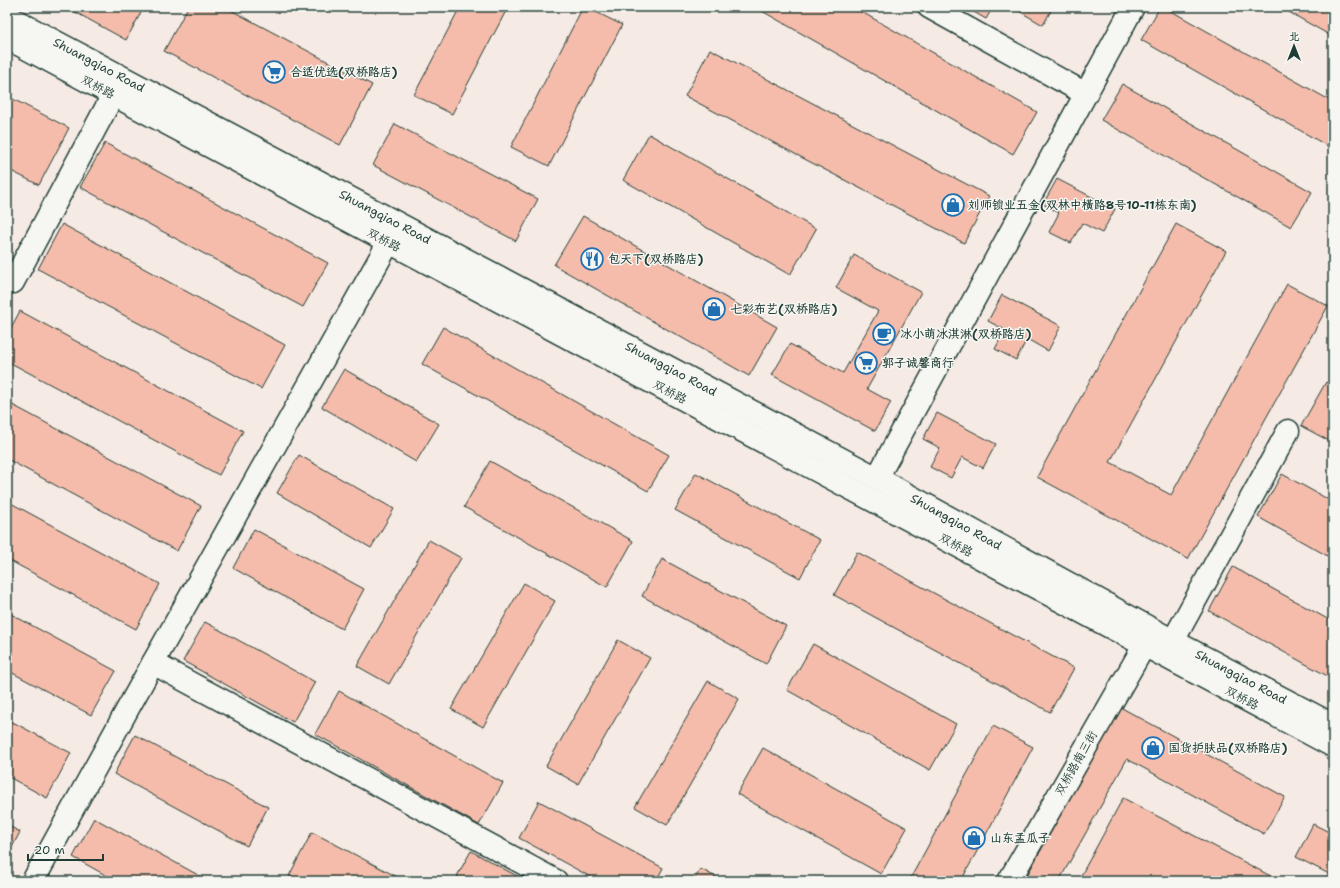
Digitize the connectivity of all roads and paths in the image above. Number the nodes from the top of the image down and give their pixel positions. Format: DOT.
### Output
graph roads {
  1 [pos="929,7"];
  2 [pos="1134,7"];
  3 [pos="7,16"];
  4 [pos="7,38"];
  5 [pos="1086,94"];
  6 [pos="113,95"];
  7 [pos="389,242"];
  8 [pos="13,282"];
  9 [pos="1288,431"];
  10 [pos="877,478"];
  11 [pos="1173,641"];
  12 [pos="1144,646"];
  13 [pos="153,663"];
  14 [pos="1333,725"];
  15 [pos="1333,746"];
  16 [pos="33,881"];
  17 [pos="556,881"];
  18 [pos="1008,881"];
  1 -- 5 [label="main road"];
  2 -- 5 [label="main road"];
  3 -- 10 [label="main road, Shuangqiao Road"];
  4 -- 6 [label="main road, 双桥路"];
  5 -- 10 [label="main road"];
  6 -- 7 [label="main road, 双桥路"];
  6 -- 8 [label="main road"];
  7 -- 12 [label="main road, 双桥路"];
  7 -- 13 [label="main road"];
  9 -- 11 [label="main road"];
  10 -- 11 [label="main road, Shuangqiao Road"];
  11 -- 14 [label="main road, Shuangqiao Road"];
  12 -- 15 [label="main road, 双桥路"];
  12 -- 18 [label="main road, 双桥路南三街"];
  13 -- 16 [label="main road"];
  13 -- 17 [label="main road"];
}
